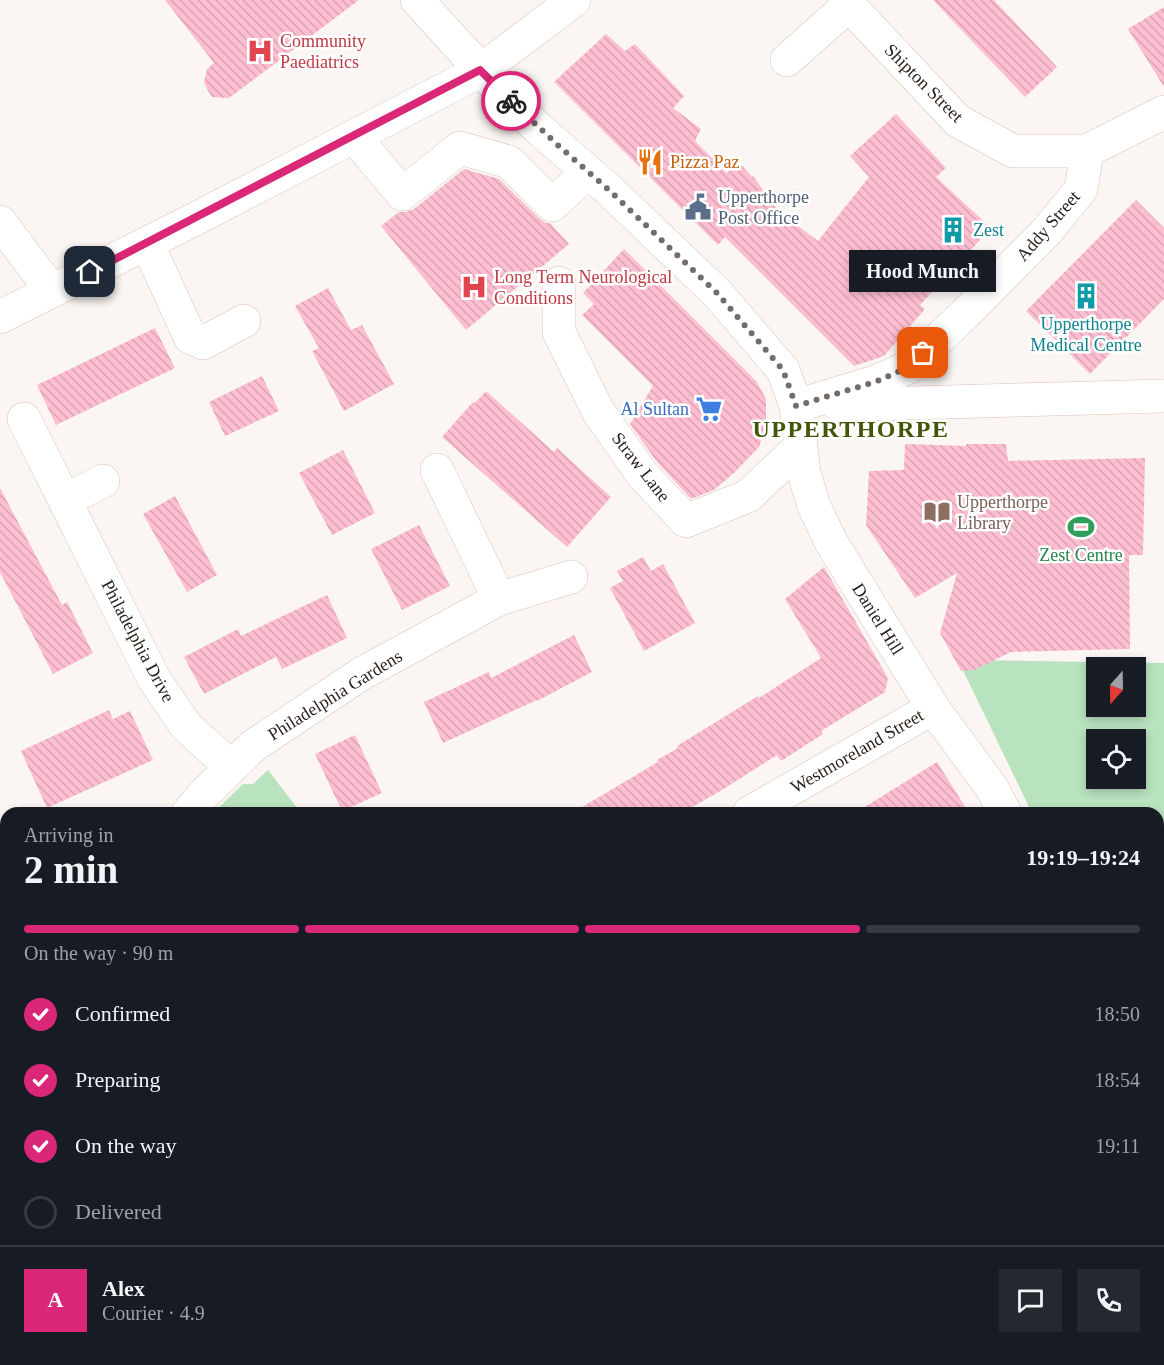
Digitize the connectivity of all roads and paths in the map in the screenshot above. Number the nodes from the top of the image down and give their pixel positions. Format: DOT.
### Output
graph roads {
  1 [pos="417,0"];
  2 [pos="574,0"];
  3 [pos="847,3"];
  4 [pos="787,60"];
  5 [pos="480,70"];
  6 [pos="1164,112"];
  7 [pos="354,136"];
  8 [pos="1087,151"];
  9 [pos="588,172"];
  10 [pos="0,222"];
  11 [pos="147,243"];
  12 [pos="559,283"];
  13 [pos="52,291"];
  14 [pos="0,317"];
  15 [pos="244,321"];
  16 [pos="1164,396"];
  17 [pos="796,406"];
  18 [pos="24,419"];
  19 [pos="800,447"];
  20 [pos="437,470"];
  21 [pos="103,481"];
  22 [pos="66,500"];
  23 [pos="571,576"];
  24 [pos="499,599"];
  25 [pos="933,708"];
  26 [pos="231,767"];
  27 [pos="193,807"];
  28 [pos="760,807"];
  29 [pos="1002,807"];
  1 -- 5 [label="street, Daniel Hill"];
  2 -- 5 [label="street"];
  3 -- 4 [label="street"];
  3 -- 8 [label="street, Shipton Street"];
  5 -- 7 [label="street"];
  5 -- 9 [label="street, Daniel Hill"];
  6 -- 8 [label="street"];
  7 -- 9 [label="street"];
  7 -- 11 [label="street"];
  8 -- 17 [label="street, Addy Street"];
  9 -- 17 [label="street, Daniel Hill"];
  10 -- 13 [label="street"];
  11 -- 13 [label="street"];
  11 -- 15 [label="street"];
  12 -- 19 [label="street, Straw Lane"];
  13 -- 14 [label="street"];
  16 -- 17 [label="street"];
  17 -- 19 [label="street, Daniel Hill"];
  18 -- 22 [label="street, Philadelphia Drive"];
  19 -- 25 [label="street, Daniel Hill"];
  20 -- 24 [label="street"];
  21 -- 22 [label="street"];
  22 -- 26 [label="street, Philadelphia Drive"];
  23 -- 24 [label="street, Philadelphia Gardens"];
  24 -- 26 [label="street, Philadelphia Gardens"];
  25 -- 28 [label="street, Westmoreland Street"];
  25 -- 29 [label="street, Daniel Hill"];
  26 -- 27 [label="street, Philadelphia Gardens"];
}
